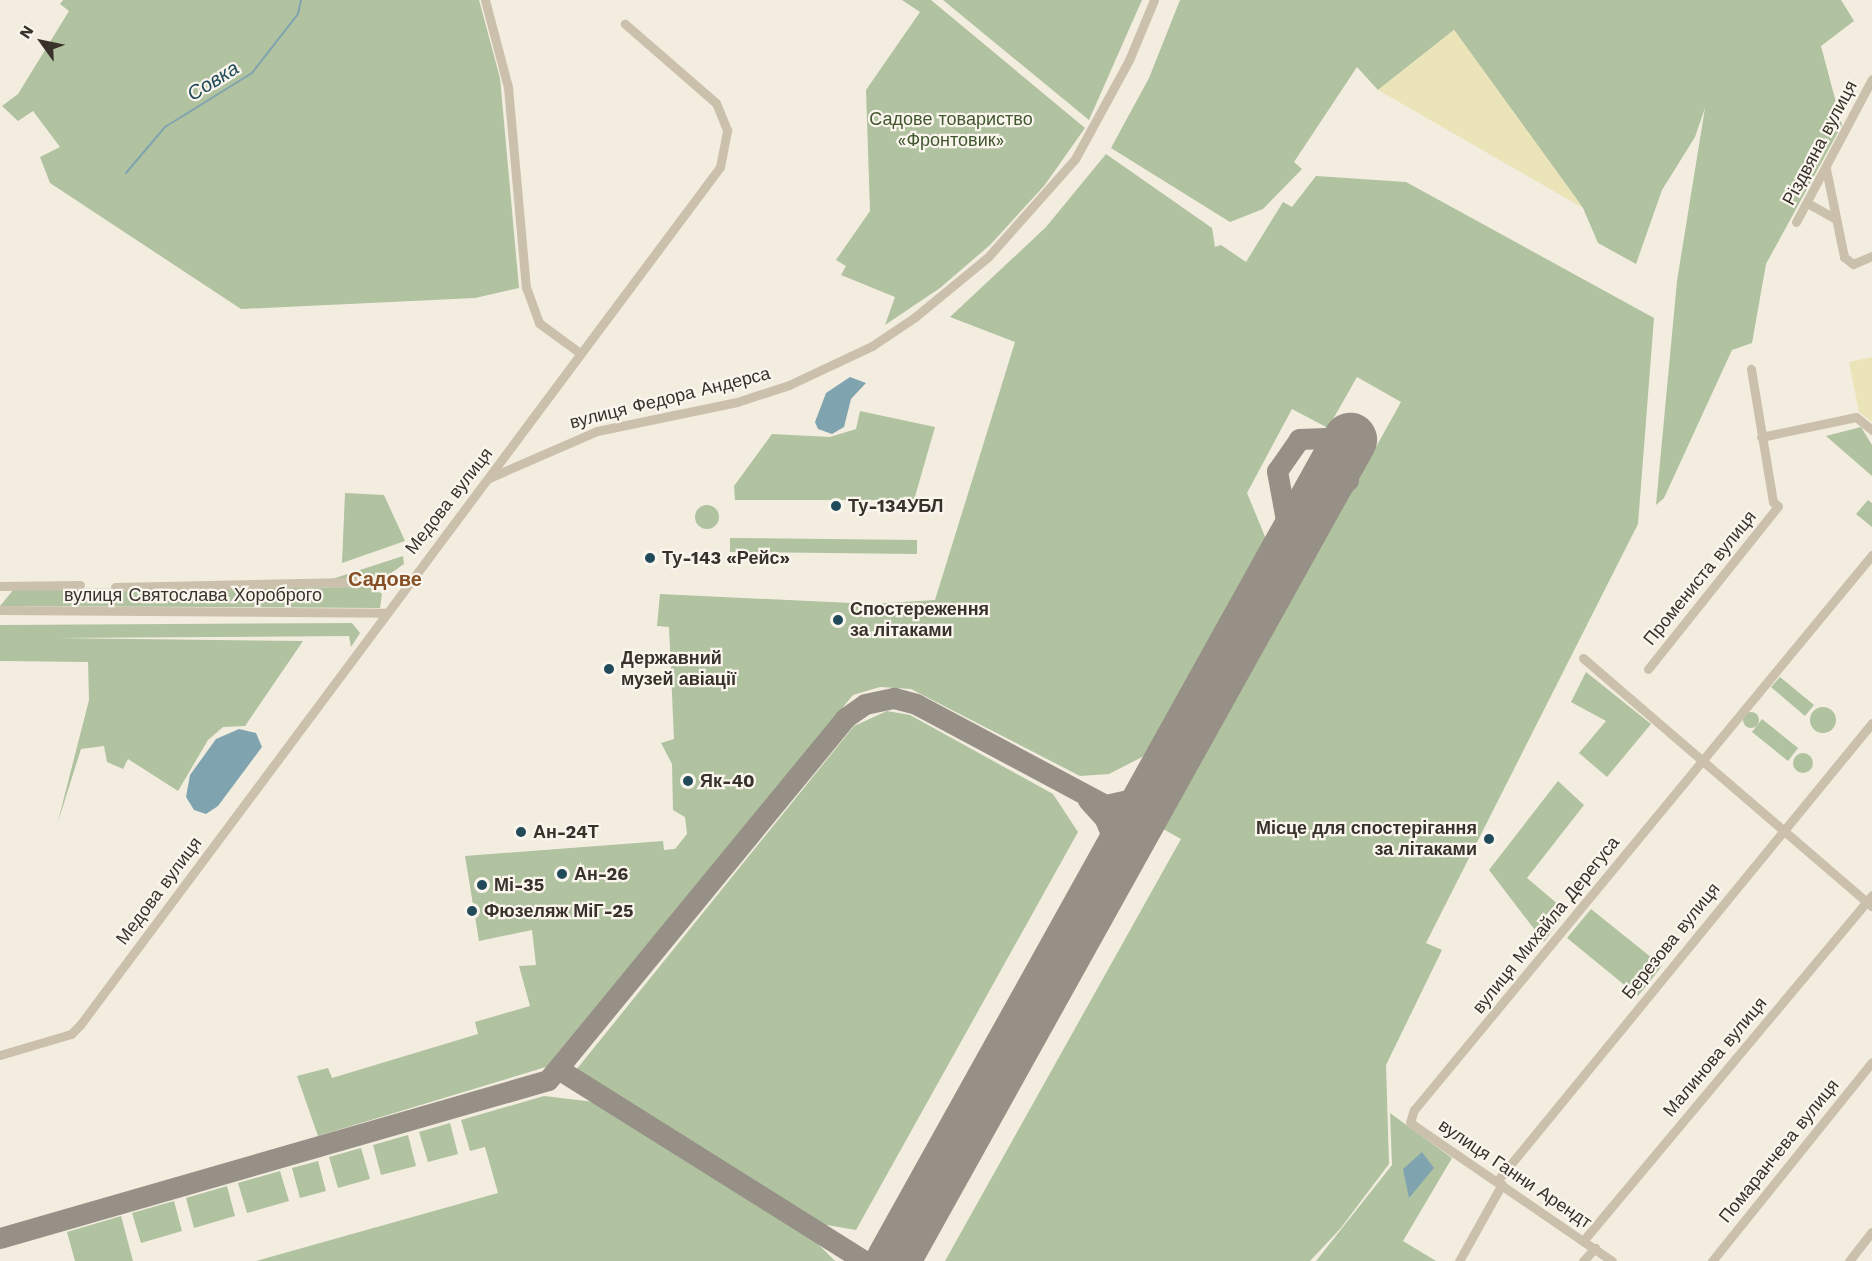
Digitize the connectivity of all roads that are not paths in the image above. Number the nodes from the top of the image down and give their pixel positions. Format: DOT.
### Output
graph roads {
  1 [pos="485,0"];
  2 [pos="1154,0"];
  3 [pos="625,24"];
  4 [pos="1872,79"];
  5 [pos="1826,169"];
  6 [pos="1809,204"];
  7 [pos="1836,219"];
  8 [pos="1796,222"];
  9 [pos="1872,256"];
  10 [pos="580,353"];
  11 [pos="1751,369"];
  12 [pos="1872,430"];
  13 [pos="1761,437"];
  14 [pos="487,480"];
  15 [pos="1872,555"];
  16 [pos="408,581"];
  17 [pos="80,585"];
  18 [pos="0,586"];
  19 [pos="115,586"];
  20 [pos="0,610"];
  21 [pos="386,613"];
  22 [pos="1582,658"];
  23 [pos="1648,669"];
  24 [pos="1872,723"];
  25 [pos="1702,761"];
  26 [pos="1784,830"];
  27 [pos="1870,901"];
  28 [pos="0,1055"];
  29 [pos="1872,1062"];
  30 [pos="1413,1110"];
  31 [pos="1499,1182"];
  32 [pos="1872,1232"];
  33 [pos="1583,1241"];
  34 [pos="1595,1248"];
  35 [pos="1459,1261"];
  36 [pos="1583,1261"];
  37 [pos="1612,1261"];
  38 [pos="1713,1261"];
  39 [pos="1849,1261"];
  1 -- 10 [label="street"];
  2 -- 14 [label="street, вулиця Федора Андерса"];
  3 -- 10 [label="street, Медова вулиця"];
  4 -- 5 [label="street, Різдвяна вулиця"];
  5 -- 6 [label="street, Різдвяна вулиця"];
  5 -- 7 [label="street"];
  6 -- 7 [label="street"];
  6 -- 8 [label="street, Різдвяна вулиця"];
  7 -- 9 [label="street"];
  10 -- 14 [label="street, Медова вулиця"];
  11 -- 13 [label="street, Промениста вулиця"];
  12 -- 13 [label="street"];
  13 -- 23 [label="street, Промениста вулиця"];
  14 -- 16 [label="street, Медова вулиця"];
  15 -- 25 [label="street, вулиця Михайла Дерегуса"];
  16 -- 19 [label="street, вулиця Святослава Хороброго"];
  16 -- 21 [label="street, Медова вулиця"];
  17 -- 18 [label="street, вулиця Святослава Хороброго"];
  20 -- 21 [label="street, вулиця Святослава Хороброго"];
  21 -- 28 [label="street, Медова вулиця"];
  22 -- 25 [label="street"];
  24 -- 26 [label="street, Березова вулиця"];
  25 -- 26 [label="street"];
  25 -- 30 [label="street, вулиця Михайла Дерегуса"];
  26 -- 27 [label="street"];
  26 -- 31 [label="street, Березова вулиця"];
  27 -- 33 [label="street, Малинова вулиця"];
  29 -- 38 [label="street, Помаранчева вулиця"];
  30 -- 31 [label="street, вулиця Ганни Арендт"];
  31 -- 33 [label="street, вулиця Ганни Арендт"];
  31 -- 35 [label="street, Березова вулиця"];
  32 -- 39 [label="street"];
  33 -- 34 [label="street, вулиця Ганни Арендт"];
  34 -- 36 [label="street"];
  34 -- 37 [label="street, вулиця Ганни Арендт"];
}
